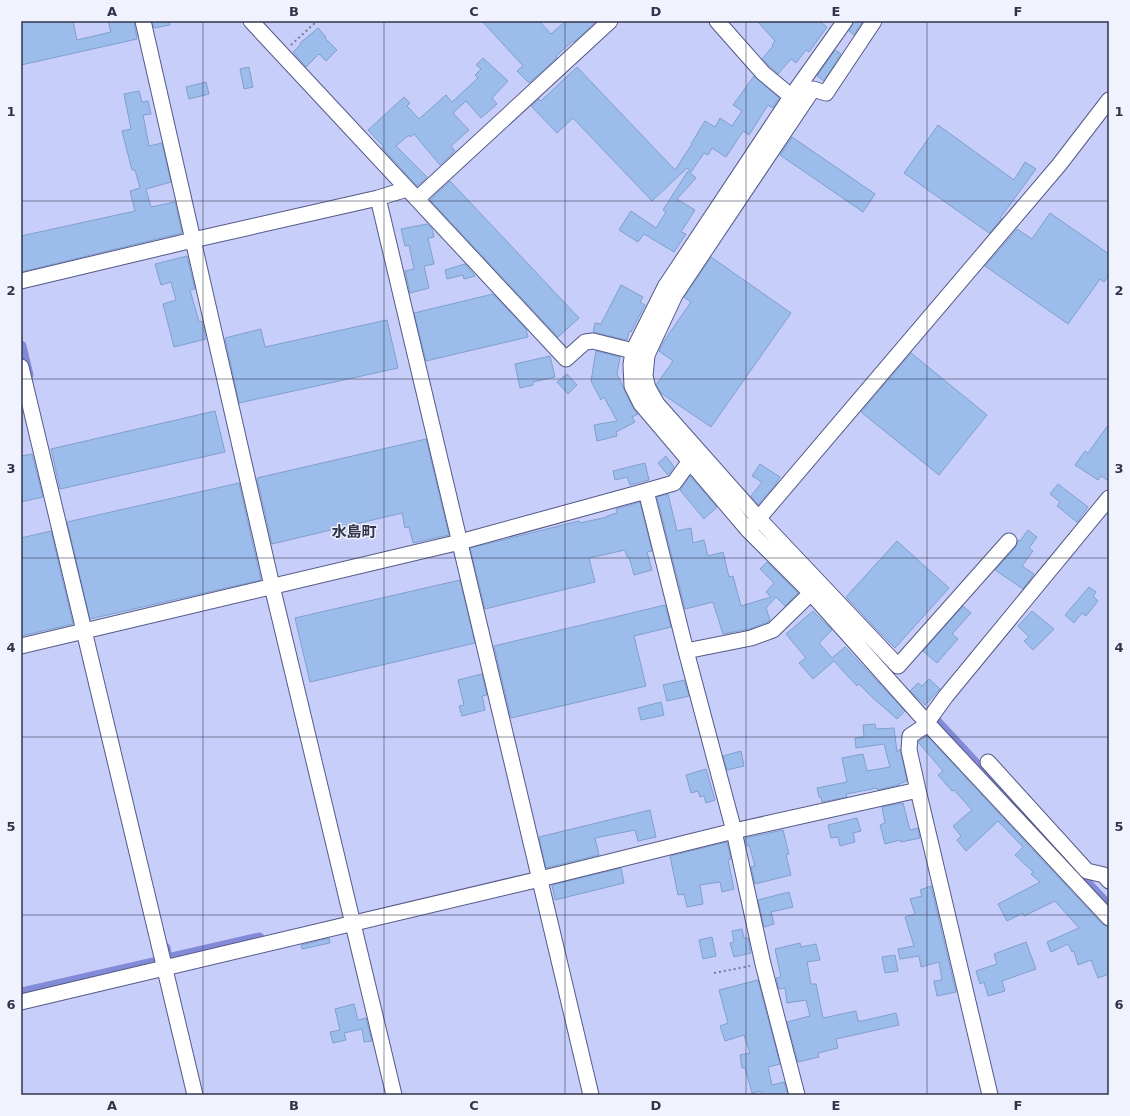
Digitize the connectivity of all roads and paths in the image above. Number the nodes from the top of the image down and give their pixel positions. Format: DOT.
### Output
graph roads {
  1 [pos="143,21"];
  2 [pos="251,21"];
  3 [pos="317,21"];
  4 [pos="610,21"];
  5 [pos="717,21"];
  6 [pos="845,21"];
  7 [pos="874,21"];
  8 [pos="281,54"];
  9 [pos="1109,100"];
  10 [pos="796,101"];
  11 [pos="412,194"];
  12 [pos="378,198"];
  13 [pos="193,240"];
  14 [pos="21,281"];
  15 [pos="21,367"];
  16 [pos="637,369"];
  17 [pos="690,461"];
  18 [pos="646,491"];
  19 [pos="1109,498"];
  20 [pos="759,519"];
  21 [pos="748,530"];
  22 [pos="1008,541"];
  23 [pos="460,542"];
  24 [pos="272,586"];
  25 [pos="811,593"];
  26 [pos="83,631"];
  27 [pos="21,646"];
  28 [pos="686,650"];
  29 [pos="928,724"];
  30 [pos="988,762"];
  31 [pos="918,790"];
  32 [pos="734,831"];
  33 [pos="540,879"];
  34 [pos="1109,881"];
  35 [pos="1109,918"];
  36 [pos="354,924"];
  37 [pos="763,964"];
  38 [pos="164,968"];
  39 [pos="714,974"];
  40 [pos="21,1002"];
  41 [pos="195,1095"];
  42 [pos="394,1095"];
  43 [pos="591,1095"];
  44 [pos="797,1095"];
  45 [pos="990,1095"];
  1 -- 13 [label="street"];
  2 -- 8 [label="street"];
  3 -- 8 [label="path"];
  4 -- 11 [label="street"];
  5 -- 10 [label="street"];
  6 -- 10 [label="street"];
  7 -- 10 [label="street"];
  8 -- 11 [label="street"];
  9 -- 20 [label="street"];
  10 -- 16 [label="street"];
  10 -- 16 [label="street"];
  11 -- 12 [label="street"];
  11 -- 16 [label="street"];
  12 -- 13 [label="street"];
  12 -- 23 [label="street"];
  13 -- 14 [label="street"];
  13 -- 24 [label="street"];
  15 -- 26 [label="street"];
  16 -- 17 [label="street"];
  16 -- 20 [label="street"];
  17 -- 18 [label="street"];
  17 -- 21 [label="street"];
  18 -- 23 [label="street"];
  18 -- 28 [label="street"];
  19 -- 29 [label="street"];
  20 -- 21 [label="street"];
  20 -- 22 [label="street"];
  21 -- 25 [label="street"];
  23 -- 24 [label="street"];
  23 -- 33 [label="street"];
  24 -- 26 [label="street"];
  24 -- 36 [label="street"];
  25 -- 28 [label="street"];
  25 -- 29 [label="street"];
  26 -- 27 [label="street"];
  26 -- 38 [label="street"];
  28 -- 32 [label="street"];
  29 -- 31 [label="street"];
  29 -- 35 [label="street"];
  30 -- 34 [label="street"];
  31 -- 32 [label="street"];
  31 -- 45 [label="street"];
  32 -- 33 [label="street"];
  32 -- 37 [label="street"];
  33 -- 36 [label="street"];
  33 -- 43 [label="street"];
  36 -- 38 [label="street"];
  36 -- 42 [label="street"];
  37 -- 39 [label="path"];
  37 -- 44 [label="street"];
  38 -- 40 [label="street"];
  38 -- 41 [label="street"];
}
